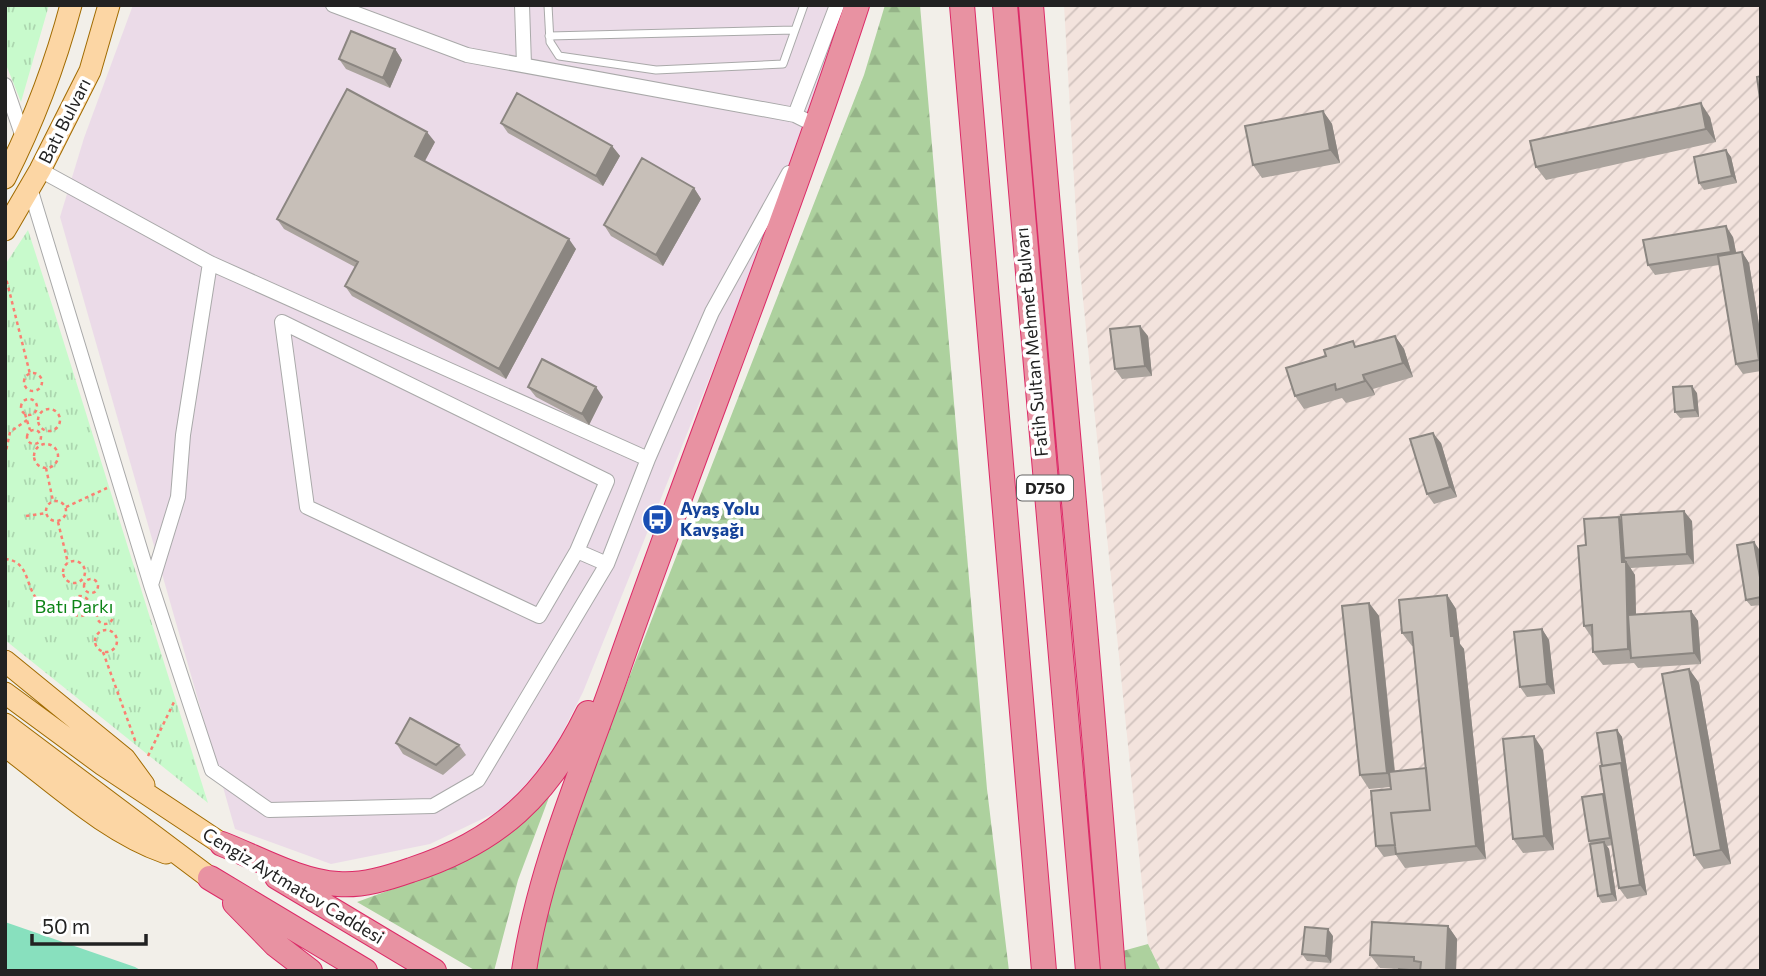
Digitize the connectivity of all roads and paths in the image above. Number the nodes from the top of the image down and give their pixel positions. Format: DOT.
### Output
graph roads {
  1 [pos="71,5"];
  2 [pos="109,5"];
  3 [pos="332,5"];
  4 [pos="522,5"];
  5 [pos="548,5"];
  6 [pos="804,5"];
  7 [pos="837,5"];
  8 [pos="857,5"];
  9 [pos="962,5"];
  10 [pos="1005,5"];
  11 [pos="1031,5"];
  12 [pos="795,30"];
  13 [pos="548,36"];
  14 [pos="524,65"];
  15 [pos="5,85"];
  16 [pos="795,116"];
  17 [pos="814,125"];
  18 [pos="24,140"];
  19 [pos="5,178"];
  20 [pos="35,179"];
  21 [pos="5,230"];
  22 [pos="210,263"];
  23 [pos="5,274"];
  24 [pos="30,374"];
  25 [pos="30,390"];
  26 [pos="28,399"];
  27 [pos="35,412"];
  28 [pos="25,414"];
  29 [pos="39,416"];
  30 [pos="27,420"];
  31 [pos="30,430"];
  32 [pos="40,430"];
  33 [pos="38,445"];
  34 [pos="5,456"];
  35 [pos="648,458"];
  36 [pos="46,468"];
  37 [pos="109,487"];
  38 [pos="53,501"];
  39 [pos="66,507"];
  40 [pos="46,513"];
  41 [pos="26,516"];
  42 [pos="58,521"];
  43 [pos="577,551"];
  44 [pos="5,559"];
  45 [pos="68,563"];
  46 [pos="607,564"];
  47 [pos="84,581"];
  48 [pos="150,585"];
  49 [pos="88,592"];
  50 [pos="85,596"];
  51 [pos="71,609"];
  52 [pos="89,611"];
  53 [pos="638,611"];
  54 [pos="97,614"];
  55 [pos="104,624"];
  56 [pos="104,630"];
  57 [pos="103,652"];
  58 [pos="5,661"];
  59 [pos="5,693"];
  60 [pos="176,699"];
  61 [pos="5,724"];
  62 [pos="5,746"];
  63 [pos="137,747"];
  64 [pos="148,755"];
  65 [pos="154,798"];
  66 [pos="1073,804"];
  67 [pos="222,844"];
  68 [pos="184,859"];
  69 [pos="210,878"];
  70 [pos="310,971"];
  71 [pos="365,971"];
  72 [pos="434,971"];
  73 [pos="524,971"];
  74 [pos="1044,971"];
  75 [pos="1087,971"];
  76 [pos="1103,971"];
  77 [pos="1113,971"];
  1 -- 18 [label="main road, Batı Bulvarı"];
  2 -- 20 [label="main road, Batı Bulvarı"];
  3 -- 14 [label="street"];
  4 -- 14 [label="street"];
  5 -- 13 [label="lane"];
  6 -- 12 [label="lane"];
  7 -- 16 [label="street"];
  8 -- 17 [label="highway"];
  9 -- 74 [label="highway, D750"];
  10 -- 66 [label="highway, Fatih Sultan Mehmet Bulvarı / D750"];
  11 -- 77 [label="highway"];
  12 -- 13 [label="lane"];
  12 -- 13 [label="lane"];
  14 -- 16 [label="street"];
  15 -- 18 [label="street"];
  16 -- 17 [label="street"];
  17 -- 35 [label="street"];
  17 -- 53 [label="highway"];
  18 -- 19 [label="main road, Batı Bulvarı"];
  20 -- 21 [label="main road, Batı Bulvarı"];
  20 -- 22 [label="street"];
  20 -- 48 [label="street"];
  22 -- 35 [label="street"];
  22 -- 48 [label="street"];
  23 -- 24 [label="path"];
  24 -- 25 [label="path"];
  24 -- 25 [label="path"];
  25 -- 26 [label="path"];
  26 -- 27 [label="path"];
  26 -- 28 [label="path"];
  27 -- 28 [label="path"];
  27 -- 29 [label="path"];
  28 -- 30 [label="path"];
  29 -- 32 [label="path"];
  29 -- 32 [label="path"];
  30 -- 31 [label="path"];
  30 -- 34 [label="path"];
  31 -- 32 [label="path"];
  31 -- 33 [label="path"];
  32 -- 33 [label="path"];
  33 -- 36 [label="path"];
  33 -- 36 [label="path"];
  35 -- 46 [label="street"];
  36 -- 38 [label="path"];
  37 -- 39 [label="path"];
  38 -- 39 [label="path"];
  38 -- 40 [label="path"];
  39 -- 42 [label="path"];
  40 -- 41 [label="path"];
  40 -- 42 [label="path"];
  42 -- 45 [label="path"];
  43 -- 43 [label="street"];
  43 -- 46 [label="street"];
  44 -- 51 [label="path"];
  45 -- 47 [label="path"];
  45 -- 47 [label="path"];
  46 -- 48 [label="street"];
  47 -- 49 [label="path"];
  47 -- 49 [label="path"];
  49 -- 50 [label="path"];
  50 -- 51 [label="path"];
  50 -- 52 [label="path"];
  51 -- 52 [label="path"];
  52 -- 54 [label="path"];
  53 -- 67 [label="highway"];
  53 -- 73 [label="highway"];
  54 -- 55 [label="path"];
  54 -- 55 [label="path"];
  55 -- 56 [label="path"];
  56 -- 57 [label="path"];
  56 -- 57 [label="path"];
  57 -- 63 [label="path"];
  58 -- 65 [label="main road, Cengiz Aytmatov Caddesi"];
  59 -- 65 [label="main road, Cengiz Aytmatov Caddesi"];
  60 -- 64 [label="path"];
  61 -- 68 [label="main road, Cengiz Aytmatov Caddesi"];
  62 -- 68 [label="main road, Cengiz Aytmatov Caddesi"];
  65 -- 67 [label="main road, Cengiz Aytmatov Caddesi"];
  66 -- 75 [label="highway, Fatih Sultan Mehmet Bulvarı / D750"];
  66 -- 76 [label="highway"];
  67 -- 72 [label="highway, Cengiz Aytmatov Caddesi"];
  68 -- 69 [label="main road, Cengiz Aytmatov Caddesi"];
  69 -- 70 [label="highway"];
  69 -- 71 [label="highway, Cengiz Aytmatov Caddesi"];
}
